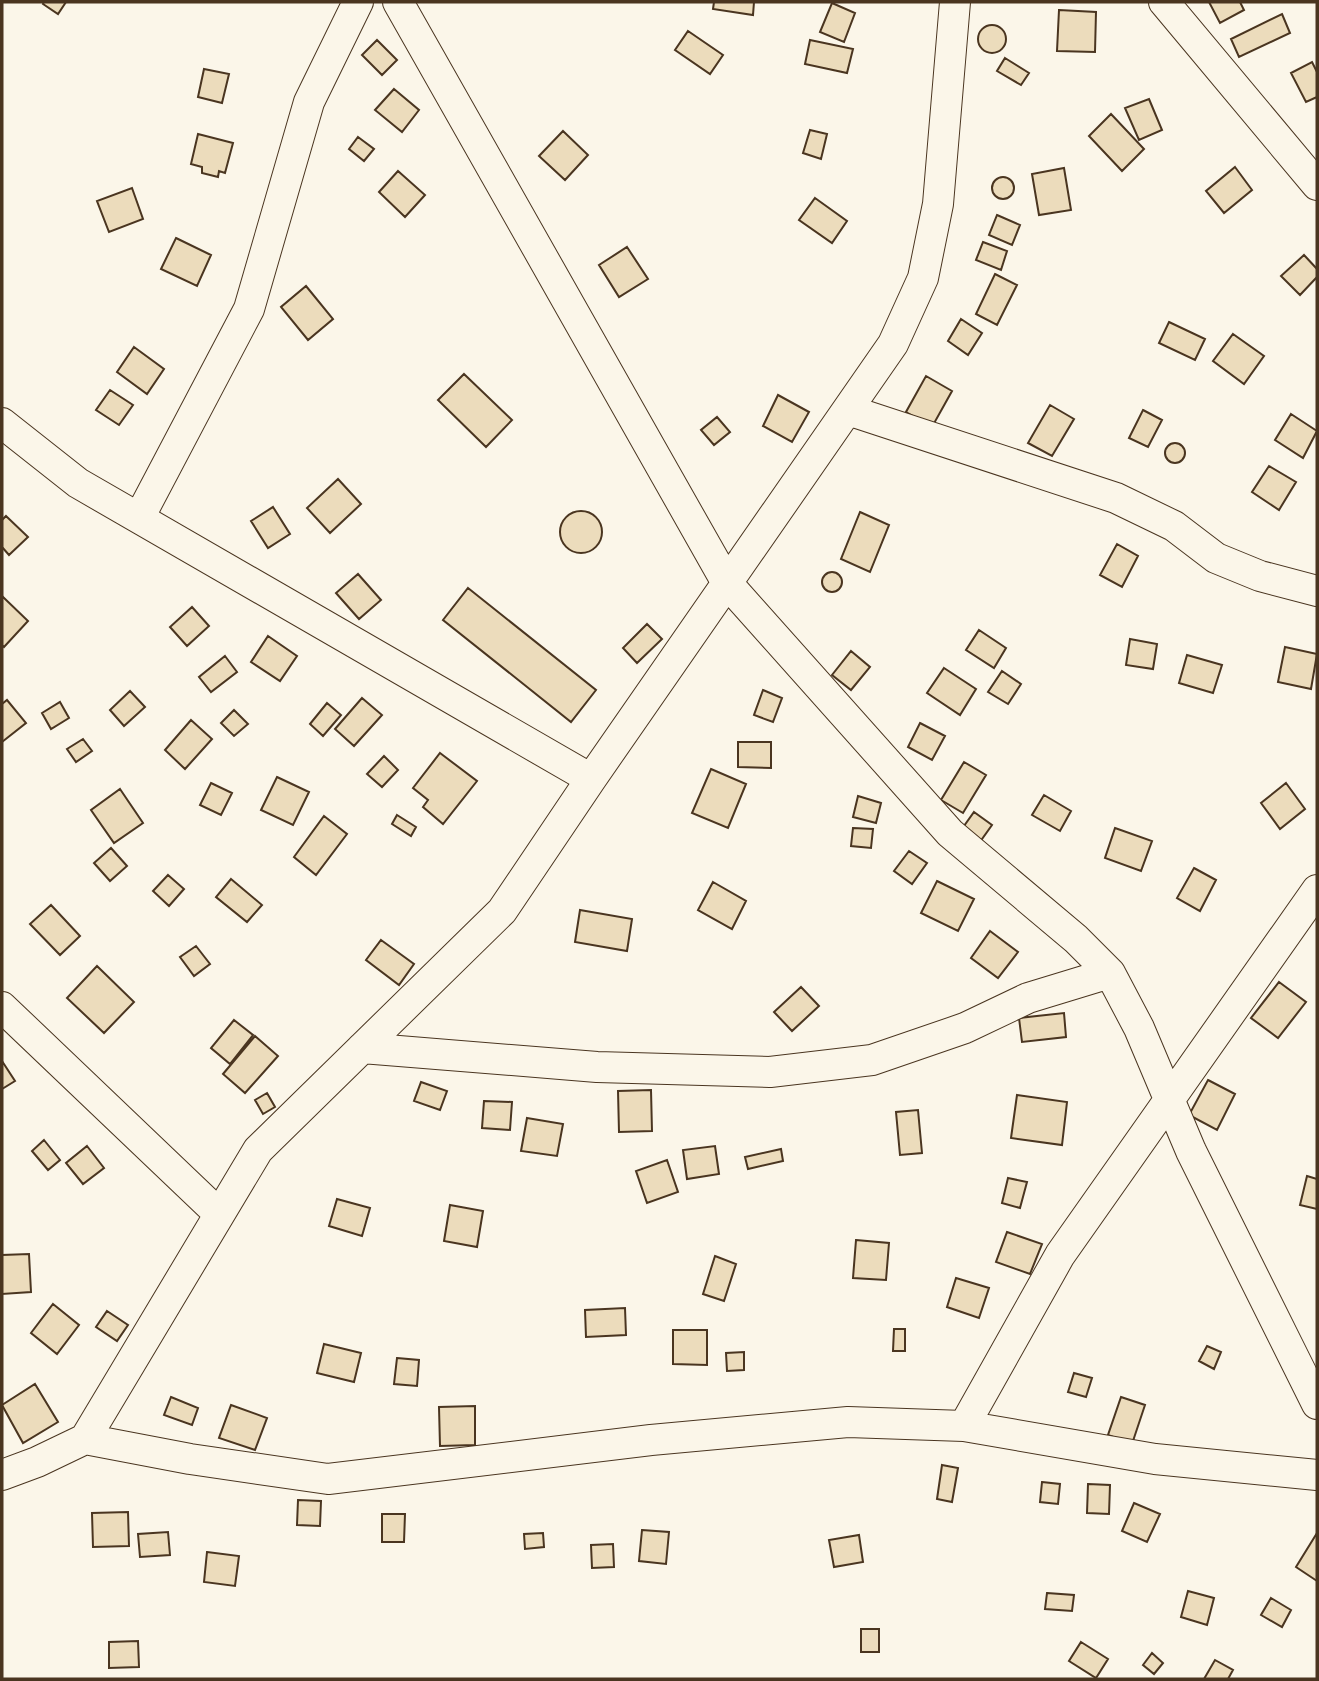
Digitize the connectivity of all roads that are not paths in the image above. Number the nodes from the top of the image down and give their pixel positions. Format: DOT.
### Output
graph roads {
  1 [pos="358,2"];
  2 [pos="398,2"];
  3 [pos="955,2"];
  4 [pos="1164,2"];
  5 [pos="1317,185"];
  6 [pos="848,410"];
  7 [pos="2,423"];
  8 [pos="138,517"];
  9 [pos="727,583"];
  10 [pos="1317,591"];
  11 [pos="591,779"];
  12 [pos="1317,890"];
  13 [pos="1303,928"];
  14 [pos="1110,973"];
  15 [pos="2,1007"];
  16 [pos="362,1048"];
  17 [pos="1169,1098"];
  18 [pos="218,1213"];
  19 [pos="1317,1404"];
  20 [pos="964,1426"];
  21 [pos="85,1439"];
  22 [pos="2,1475"];
  23 [pos="1317,1475"];
  1 -- 8 [label="street"];
  2 -- 9 [label="street"];
  3 -- 6 [label="street"];
  4 -- 5 [label="street"];
  6 -- 9 [label="street"];
  6 -- 10 [label="street"];
  7 -- 8 [label="street"];
  8 -- 11 [label="street"];
  9 -- 11 [label="street"];
  9 -- 14 [label="street"];
  11 -- 16 [label="street"];
  12 -- 13 [label="street"];
  13 -- 17 [label="street"];
  14 -- 16 [label="street"];
  14 -- 17 [label="street"];
  15 -- 18 [label="street"];
  16 -- 18 [label="street"];
  17 -- 19 [label="street"];
  17 -- 20 [label="street"];
  18 -- 21 [label="street"];
  20 -- 21 [label="street"];
  20 -- 23 [label="street"];
  21 -- 22 [label="street"];
}
